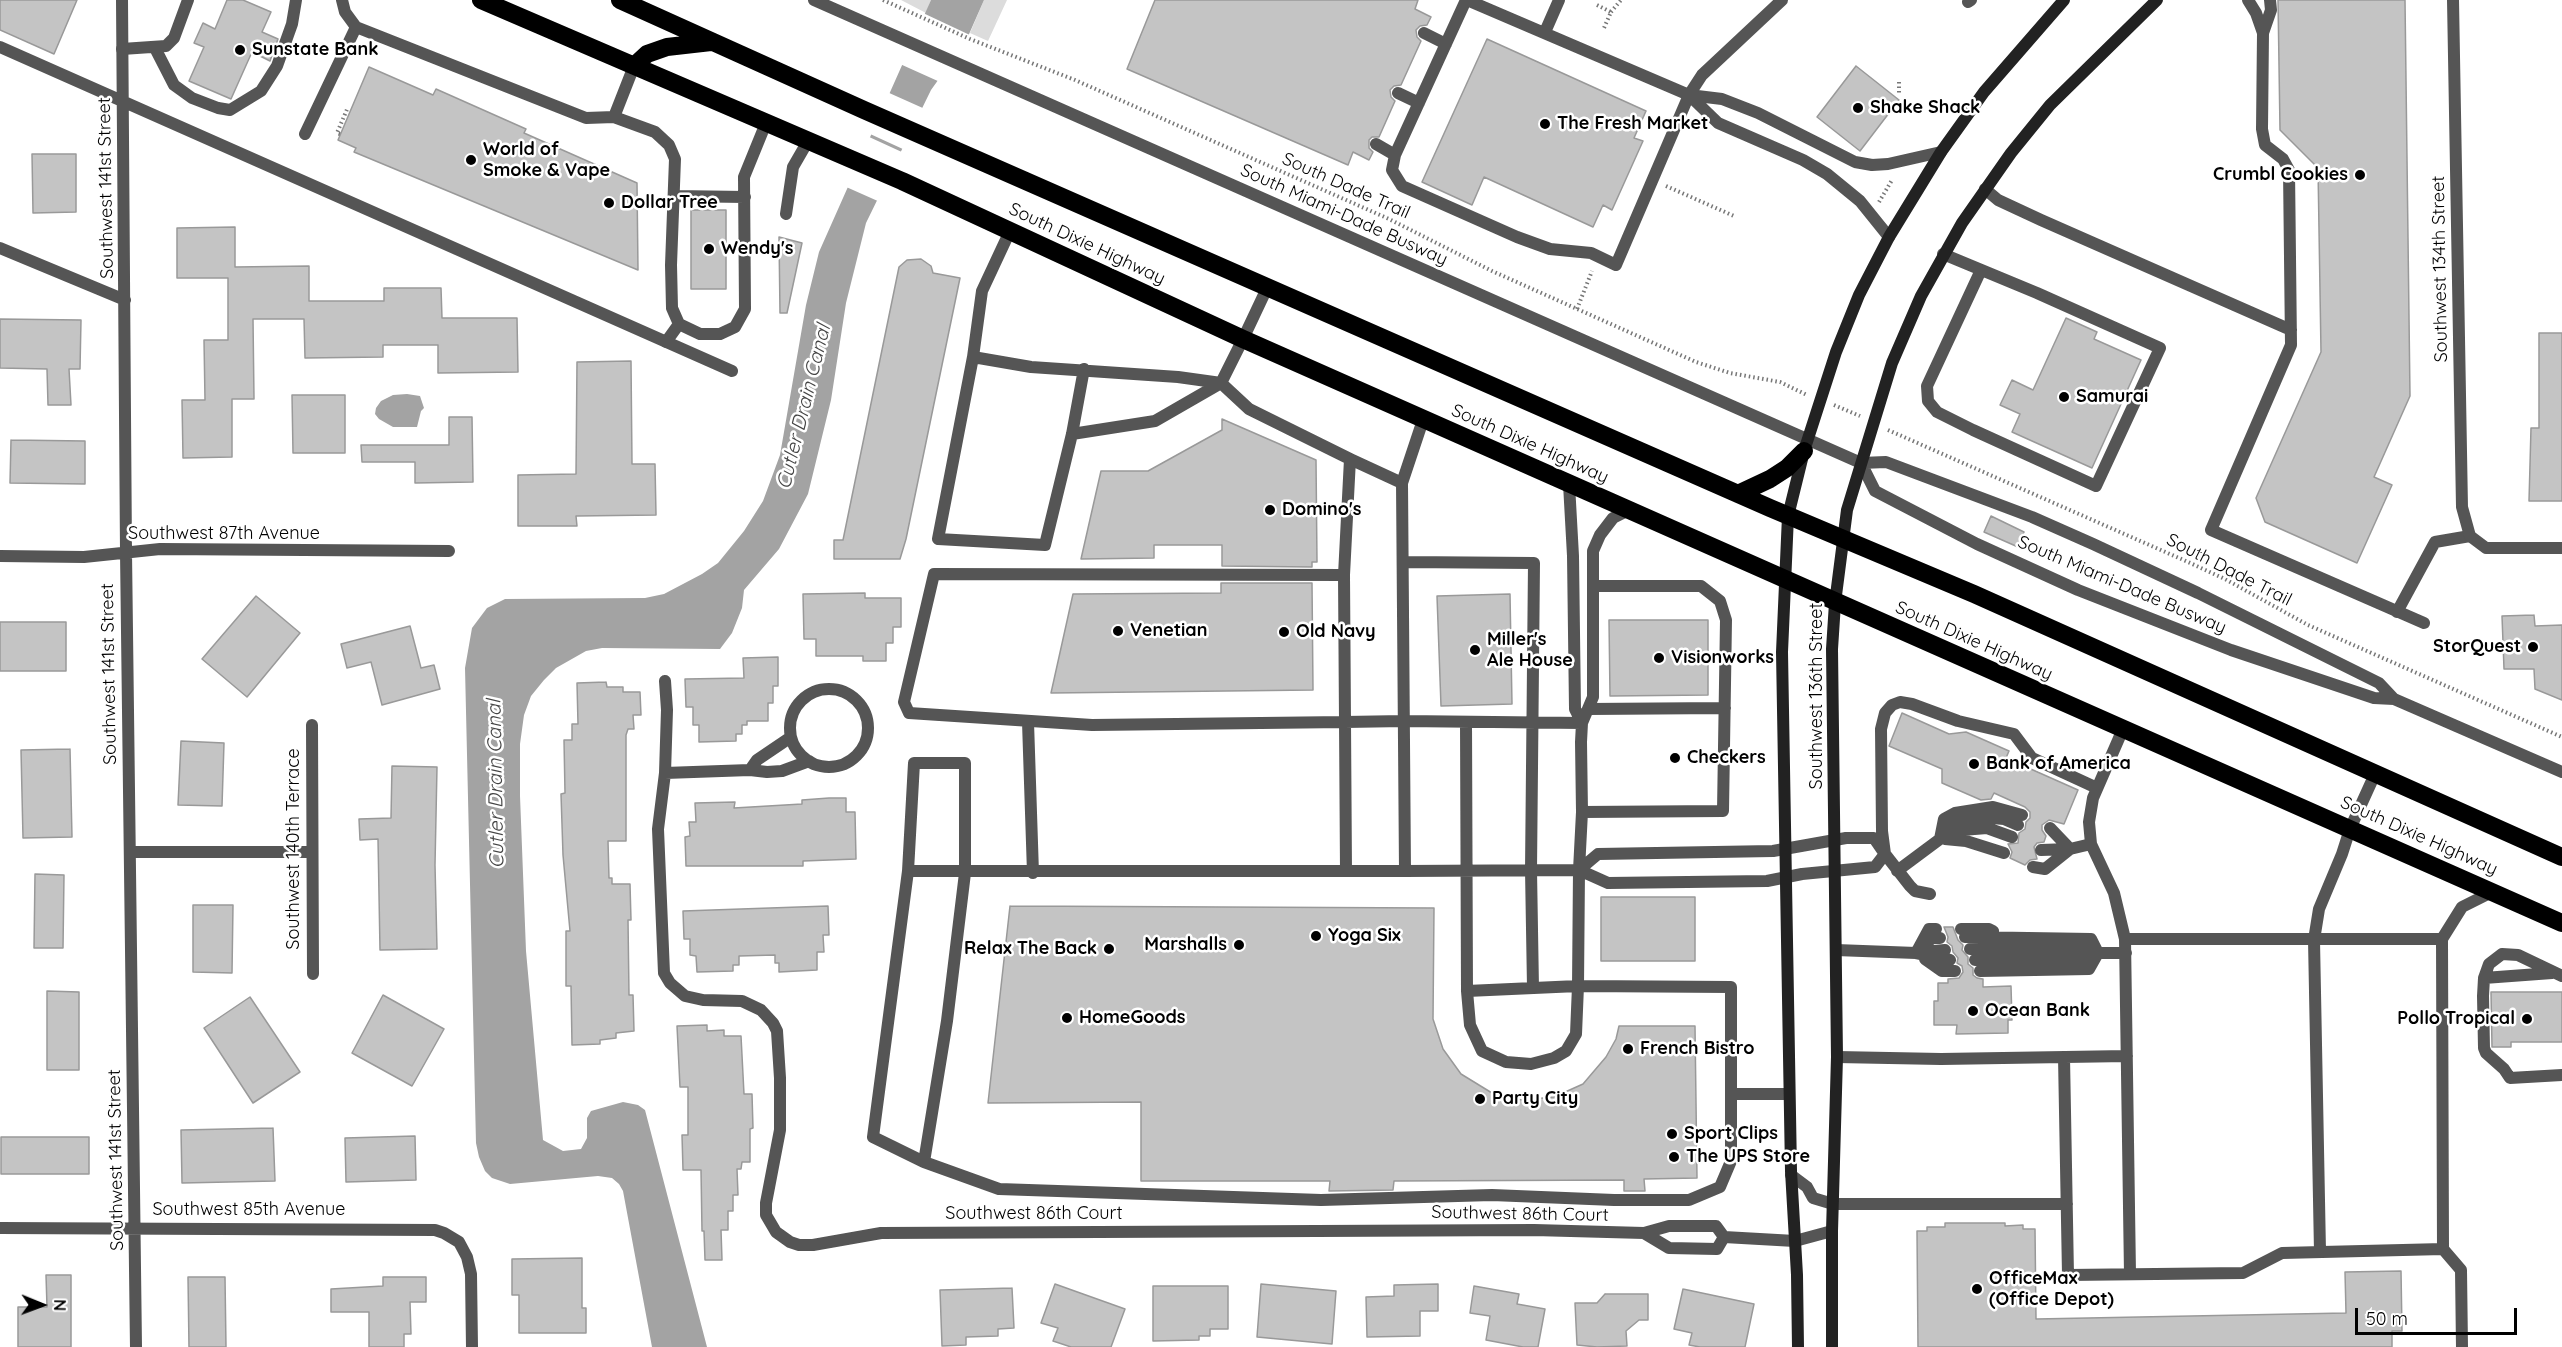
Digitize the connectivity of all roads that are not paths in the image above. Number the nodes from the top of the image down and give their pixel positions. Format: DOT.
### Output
graph roads {
  1 [pos="122,0"];
  2 [pos="188,0"];
  3 [pos="296,0"];
  4 [pos="342,0"];
  5 [pos="482,0"];
  6 [pos="620,0"];
  7 [pos="813,0"];
  8 [pos="1466,0"];
  9 [pos="1559,0"];
  10 [pos="1782,0"];
  11 [pos="2064,0"];
  12 [pos="2157,0"];
  13 [pos="2248,0"];
  14 [pos="2270,0"];
  15 [pos="2453,0"];
  16 [pos="356,27"];
  17 [pos="1545,32"];
  18 [pos="1424,33"];
  19 [pos="2263,33"];
  20 [pos="713,42"];
  21 [pos="1446,44"];
  22 [pos="0,47"];
  23 [pos="155,48"];
  24 [pos="122,50"];
  25 [pos="634,66"];
  26 [pos="1398,93"];
  27 [pos="1689,95"];
  28 [pos="123,101"];
  29 [pos="1419,103"];
  30 [pos="614,117"];
  31 [pos="766,123"];
  32 [pos="305,134"];
  33 [pos="807,141"];
  34 [pos="1376,144"];
  35 [pos="1941,152"];
  36 [pos="1395,155"];
  37 [pos="1985,189"];
  38 [pos="674,196"];
  39 [pos="745,197"];
  40 [pos="786,214"];
  41 [pos="1010,231"];
  42 [pos="1890,237"];
  43 [pos="0,248"];
  44 [pos="1943,254"];
  45 [pos="1981,270"];
  46 [pos="1268,286"];
  47 [pos="125,300"];
  48 [pos="679,324"];
  49 [pos="2291,330"];
  50 [pos="1243,339"];
  51 [pos="666,342"];
  52 [pos="973,357"];
  53 [pos="1084,369"];
  54 [pos="732,371"];
  55 [pos="1221,384"];
  56 [pos="1423,420"];
  57 [pos="1072,434"];
  58 [pos="1806,445"];
  59 [pos="1350,459"];
  60 [pos="1861,463"];
  61 [pos="1402,483"];
  62 [pos="1569,484"];
  63 [pos="1738,494"];
  64 [pos="1629,510"];
  65 [pos="1788,516"];
  66 [pos="2470,536"];
  67 [pos="1843,538"];
  68 [pos="2562,548"];
  69 [pos="449,551"];
  70 [pos="126,552"];
  71 [pos="0,556"];
  72 [pos="1403,562"];
  73 [pos="1344,575"];
  74 [pos="1783,579"];
  75 [pos="1594,586"];
  76 [pos="1835,603"];
  77 [pos="2397,612"];
  78 [pos="2424,623"];
  79 [pos="665,681"];
  80 [pos="2394,699"];
  81 [pos="1725,708"];
  82 [pos="1588,709"];
  83 [pos="1404,721"];
  84 [pos="1028,722"];
  85 [pos="1346,722"];
  86 [pos="1466,722"];
  87 [pos="1533,723"];
  88 [pos="1582,723"];
  89 [pos="312,725"];
  90 [pos="2123,729"];
  91 [pos="791,737"];
  92 [pos="808,761"];
  93 [pos="750,770"];
  94 [pos="2562,772"];
  95 [pos="665,773"];
  96 [pos="2375,774"];
  97 [pos="2097,788"];
  98 [pos="1582,812"];
  99 [pos="2020,820"];
  100 [pos="2350,829"];
  101 [pos="2048,832"];
  102 [pos="2012,837"];
  103 [pos="1940,839"];
  104 [pos="1835,840"];
  105 [pos="2091,844"];
  106 [pos="1786,848"];
  107 [pos="2070,849"];
  108 [pos="2041,850"];
  109 [pos="130,852"];
  110 [pos="312,852"];
  111 [pos="2004,853"];
  112 [pos="1885,854"];
  113 [pos="2562,857"];
  114 [pos="2033,867"];
  115 [pos="1405,870"];
  116 [pos="1466,870"];
  117 [pos="1531,870"];
  118 [pos="1578,870"];
  119 [pos="1835,870"];
  120 [pos="908,871"];
  121 [pos="1346,871"];
  122 [pos="1898,871"];
  123 [pos="965,873"];
  124 [pos="1033,873"];
  125 [pos="1787,877"];
  126 [pos="2492,892"];
  127 [pos="1930,894"];
  128 [pos="2562,923"];
  129 [pos="2125,939"];
  130 [pos="2442,939"];
  131 [pos="2314,940"];
  132 [pos="1970,949"];
  133 [pos="1836,950"];
  134 [pos="1945,950"];
  135 [pos="1916,953"];
  136 [pos="2098,953"];
  137 [pos="2126,953"];
  138 [pos="313,974"];
  139 [pos="2557,975"];
  140 [pos="2484,978"];
  141 [pos="1578,986"];
  142 [pos="1533,988"];
  143 [pos="1467,991"];
  144 [pos="2127,1056"];
  145 [pos="1837,1057"];
  146 [pos="2064,1057"];
  147 [pos="2562,1075"];
  148 [pos="1731,1094"];
  149 [pos="1789,1094"];
  150 [pos="924,1162"];
  151 [pos="1791,1175"];
  152 [pos="1833,1204"];
  153 [pos="2067,1204"];
  154 [pos="0,1228"];
  155 [pos="135,1228"];
  156 [pos="1832,1231"];
  157 [pos="1644,1233"];
  158 [pos="1724,1237"];
  159 [pos="1795,1241"];
  160 [pos="2443,1249"];
  161 [pos="2320,1252"];
  162 [pos="2130,1274"];
  163 [pos="136,1347"];
  164 [pos="472,1347"];
  165 [pos="1798,1347"];
  166 [pos="1832,1347"];
  167 [pos="2462,1347"];
  1 -- 24 [label="street, Southwest 141st Street"];
  2 -- 23 [label="street"];
  3 -- 23 [label="street"];
  4 -- 16 [label="street"];
  5 -- 25 [label="highway, South Dixie Highway"];
  6 -- 20 [label="highway, South Dixie Highway"];
  7 -- 58 [label="street, South Miami-Dade Busway"];
  8 -- 17 [label="street"];
  8 -- 21 [label="street"];
  9 -- 17 [label="street"];
  10 -- 27 [label="street"];
  11 -- 35 [label="street, Southwest 136th Street"];
  12 -- 37 [label="street, Southwest 136th Street"];
  13 -- 19 [label="street"];
  14 -- 19 [label="street"];
  15 -- 66 [label="street, Southwest 134th Street"];
  16 -- 30 [label="street"];
  16 -- 32 [label="street"];
  17 -- 27 [label="street"];
  18 -- 21 [label="street"];
  19 -- 49 [label="street"];
  20 -- 25 [label="highway"];
  20 -- 46 [label="highway, South Dixie Highway"];
  21 -- 29 [label="street"];
  22 -- 28 [label="street"];
  23 -- 24 [label="street"];
  24 -- 28 [label="street, Southwest 141st Street"];
  25 -- 30 [label="street"];
  25 -- 31 [label="highway, South Dixie Highway"];
  26 -- 29 [label="street"];
  27 -- 35 [label="street"];
  27 -- 36 [label="street"];
  27 -- 42 [label="street"];
  28 -- 47 [label="street, Southwest 141st Street"];
  28 -- 51 [label="street"];
  29 -- 36 [label="street"];
  30 -- 38 [label="street"];
  31 -- 33 [label="highway, South Dixie Highway"];
  31 -- 39 [label="street"];
  33 -- 40 [label="street"];
  33 -- 41 [label="highway, South Dixie Highway"];
  34 -- 36 [label="street"];
  35 -- 42 [label="street, Southwest 136th Street"];
  37 -- 44 [label="street, Southwest 136th Street"];
  37 -- 49 [label="street"];
  38 -- 39 [label="street"];
  38 -- 48 [label="street"];
  39 -- 48 [label="street"];
  41 -- 50 [label="highway, South Dixie Highway"];
  41 -- 52 [label="street"];
  42 -- 58 [label="street, Southwest 136th Street"];
  43 -- 47 [label="street"];
  44 -- 45 [label="street"];
  44 -- 60 [label="street, Southwest 136th Street"];
  45 -- 45 [label="street"];
  46 -- 50 [label="street"];
  46 -- 63 [label="highway, South Dixie Highway"];
  47 -- 70 [label="street, Southwest 141st Street"];
  48 -- 51 [label="street"];
  49 -- 77 [label="street"];
  50 -- 55 [label="street"];
  50 -- 56 [label="highway, South Dixie Highway"];
  51 -- 54 [label="street"];
  52 -- 53 [label="street"];
  52 -- 57 [label="street"];
  53 -- 55 [label="street"];
  53 -- 57 [label="street"];
  55 -- 57 [label="street"];
  55 -- 59 [label="street"];
  56 -- 61 [label="street"];
  56 -- 62 [label="highway, South Dixie Highway"];
  58 -- 60 [label="street, South Miami-Dade Busway"];
  58 -- 63 [label="highway"];
  58 -- 65 [label="street, Southwest 136th Street"];
  59 -- 61 [label="street"];
  59 -- 73 [label="street"];
  60 -- 67 [label="street, Southwest 136th Street"];
  60 -- 80 [label="street, South Miami-Dade Busway"];
  60 -- 80 [label="street, South Miami-Dade Busway"];
  61 -- 72 [label="street"];
  62 -- 64 [label="highway, South Dixie Highway"];
  62 -- 88 [label="street"];
  63 -- 65 [label="highway, South Dixie Highway"];
  64 -- 74 [label="highway, South Dixie Highway"];
  64 -- 75 [label="street"];
  65 -- 67 [label="highway, South Dixie Highway"];
  65 -- 74 [label="street, Southwest 136th Street"];
  66 -- 68 [label="street"];
  66 -- 77 [label="street"];
  67 -- 76 [label="street, Southwest 136th Street"];
  67 -- 96 [label="highway, South Dixie Highway"];
  69 -- 70 [label="street, Southwest 87th Avenue"];
  70 -- 71 [label="street, Southwest 87th Avenue"];
  70 -- 109 [label="street, Southwest 141st Street"];
  72 -- 83 [label="street"];
  72 -- 87 [label="street"];
  73 -- 84 [label="street"];
  73 -- 85 [label="street"];
  74 -- 76 [label="highway, South Dixie Highway"];
  74 -- 106 [label="street, Southwest 136th Street"];
  75 -- 81 [label="street"];
  75 -- 82 [label="street"];
  76 -- 90 [label="highway, South Dixie Highway"];
  76 -- 104 [label="street, Southwest 136th Street"];
  77 -- 78 [label="street"];
  79 -- 95 [label="street, Southwest 86th Court"];
  80 -- 94 [label="street, South Miami-Dade Busway"];
  81 -- 82 [label="street"];
  81 -- 98 [label="street"];
  82 -- 88 [label="street"];
  83 -- 85 [label="street"];
  83 -- 86 [label="street"];
  83 -- 115 [label="street"];
  84 -- 85 [label="street"];
  84 -- 124 [label="street"];
  85 -- 121 [label="street"];
  86 -- 87 [label="street"];
  86 -- 116 [label="street"];
  87 -- 88 [label="street"];
  87 -- 117 [label="street"];
  88 -- 98 [label="street"];
  89 -- 110 [label="street, Southwest 140th Terrace"];
  90 -- 97 [label="street"];
  90 -- 100 [label="highway, South Dixie Highway"];
  91 -- 92 [label="street"];
  91 -- 92 [label="street"];
  91 -- 93 [label="street"];
  92 -- 93 [label="street"];
  93 -- 95 [label="street"];
  95 -- 157 [label="street, Southwest 86th Court"];
  96 -- 100 [label="street"];
  96 -- 113 [label="highway, South Dixie Highway"];
  97 -- 105 [label="street"];
  97 -- 112 [label="street"];
  98 -- 118 [label="street"];
  99 -- 103 [label="street"];
  100 -- 126 [label="highway, South Dixie Highway"];
  100 -- 131 [label="street"];
  101 -- 107 [label="street"];
  102 -- 103 [label="street"];
  103 -- 111 [label="street"];
  103 -- 122 [label="street"];
  104 -- 106 [label="street"];
  104 -- 112 [label="street"];
  104 -- 119 [label="street, Southwest 136th Street"];
  105 -- 107 [label="street"];
  105 -- 129 [label="street"];
  106 -- 118 [label="street"];
  106 -- 125 [label="street, Southwest 136th Street"];
  107 -- 108 [label="street"];
  107 -- 114 [label="street"];
  109 -- 110 [label="street"];
  109 -- 155 [label="street, Southwest 141st Street"];
  110 -- 138 [label="street, Southwest 140th Terrace"];
  112 -- 119 [label="street"];
  112 -- 122 [label="street"];
  115 -- 116 [label="street"];
  115 -- 121 [label="street"];
  116 -- 117 [label="street"];
  116 -- 143 [label="street"];
  117 -- 118 [label="street"];
  117 -- 142 [label="street"];
  118 -- 125 [label="street"];
  118 -- 141 [label="street"];
  119 -- 125 [label="street"];
  119 -- 133 [label="street, Southwest 136th Street"];
  120 -- 123 [label="street"];
  120 -- 123 [label="street"];
  120 -- 150 [label="street"];
  121 -- 124 [label="street"];
  122 -- 127 [label="street"];
  123 -- 124 [label="street"];
  123 -- 150 [label="street"];
  125 -- 149 [label="street, Southwest 136th Street"];
  126 -- 128 [label="highway, South Dixie Highway"];
  126 -- 130 [label="street"];
  129 -- 131 [label="street"];
  129 -- 137 [label="street"];
  130 -- 131 [label="street"];
  130 -- 160 [label="street"];
  131 -- 161 [label="street"];
  132 -- 136 [label="street"];
  132 -- 136 [label="street"];
  132 -- 136 [label="street"];
  133 -- 135 [label="street"];
  133 -- 145 [label="street, Southwest 136th Street"];
  134 -- 135 [label="street"];
  134 -- 135 [label="street"];
  134 -- 135 [label="street"];
  136 -- 137 [label="street"];
  137 -- 144 [label="street"];
  139 -- 140 [label="street"];
  139 -- 140 [label="street"];
  140 -- 147 [label="street"];
  141 -- 142 [label="street"];
  141 -- 143 [label="street"];
  141 -- 148 [label="street"];
  142 -- 143 [label="street"];
  144 -- 146 [label="street"];
  144 -- 162 [label="street"];
  145 -- 146 [label="street"];
  145 -- 152 [label="street, Southwest 136th Street"];
  146 -- 153 [label="street"];
  148 -- 149 [label="street"];
  148 -- 150 [label="street"];
  149 -- 151 [label="street, Southwest 136th Street"];
  151 -- 152 [label="street"];
  151 -- 159 [label="street, Southwest 136th Street"];
  152 -- 153 [label="street"];
  152 -- 156 [label="street, Southwest 136th Street"];
  153 -- 162 [label="street"];
  154 -- 155 [label="street, Southwest 85th Avenue"];
  155 -- 163 [label="street, Southwest 141st Street"];
  155 -- 164 [label="street, Southwest 85th Avenue"];
  156 -- 159 [label="street, Southwest 86th Court"];
  156 -- 166 [label="street, Southwest 136th Street"];
  157 -- 158 [label="street, Southwest 86th Court"];
  157 -- 158 [label="street"];
  158 -- 159 [label="street, Southwest 86th Court"];
  159 -- 165 [label="street, Southwest 136th Street"];
  160 -- 161 [label="street"];
  160 -- 167 [label="street"];
  161 -- 162 [label="street"];
}
